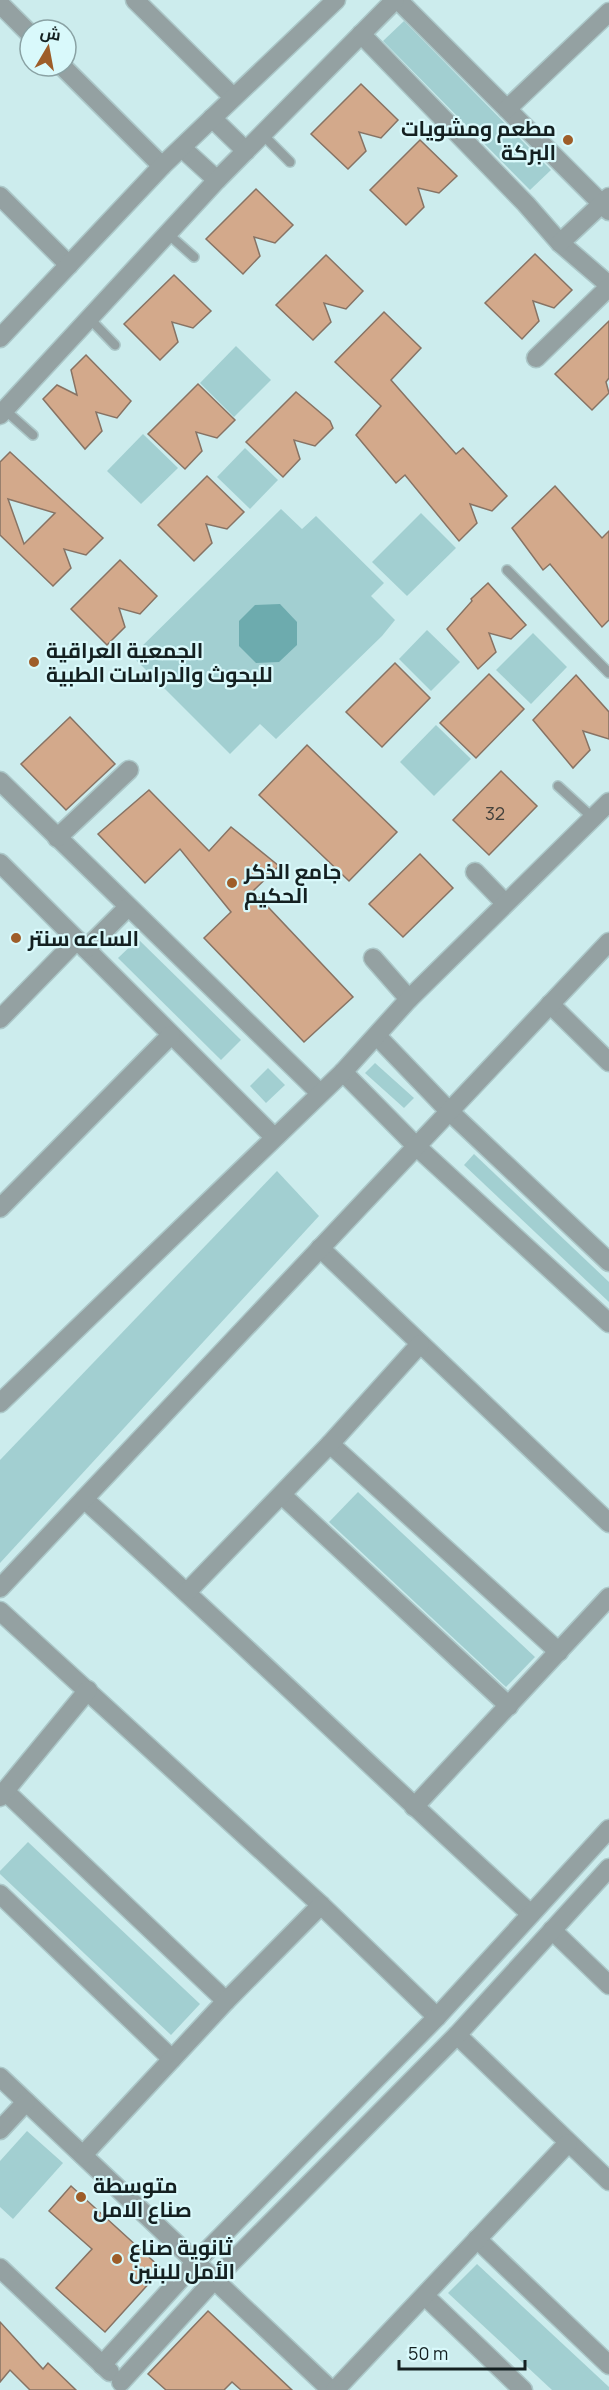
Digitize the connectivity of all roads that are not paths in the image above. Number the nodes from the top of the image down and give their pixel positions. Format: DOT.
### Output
graph roads {
  1 [pos="135,0"];
  2 [pos="397,0"];
  3 [pos="330,2"];
  4 [pos="0,4"];
  5 [pos="609,12"];
  6 [pos="18,22"];
  7 [pos="361,34"];
  8 [pos="74,78"];
  9 [pos="233,97"];
  10 [pos="507,109"];
  11 [pos="212,118"];
  12 [pos="263,135"];
  13 [pos="182,147"];
  14 [pos="246,151"];
  15 [pos="290,162"];
  16 [pos="162,166"];
  17 [pos="217,180"];
  18 [pos="0,196"];
  19 [pos="607,204"];
  20 [pos="167,233"];
  21 [pos="560,243"];
  22 [pos="194,257"];
  23 [pos="69,265"];
  24 [pos="609,286"];
  25 [pos="88,318"];
  26 [pos="0,338"];
  27 [pos="115,345"];
  28 [pos="536,358"];
  29 [pos="3,412"];
  30 [pos="33,435"];
  31 [pos="507,570"];
  32 [pos="609,674"];
  33 [pos="129,770"];
  34 [pos="1,785"];
  35 [pos="558,786"];
  36 [pos="609,802"];
  37 [pos="593,818"];
  38 [pos="57,838"];
  39 [pos="0,862"];
  40 [pos="475,872"];
  41 [pos="506,903"];
  42 [pos="128,907"];
  43 [pos="609,942"];
  44 [pos="81,944"];
  45 [pos="373,958"];
  46 [pos="409,999"];
  47 [pos="550,1004"];
  48 [pos="0,1019"];
  49 [pos="171,1035"];
  50 [pos="377,1036"];
  51 [pos="609,1062"];
  52 [pos="343,1072"];
  53 [pos="320,1093"];
  54 [pos="449,1111"];
  55 [pos="274,1137"];
  56 [pos="417,1146"];
  57 [pos="0,1208"];
  58 [pos="320,1248"];
  59 [pos="609,1262"];
  60 [pos="609,1323"];
  61 [pos="420,1344"];
  62 [pos="2,1397"];
  63 [pos="330,1444"];
  64 [pos="282,1495"];
  65 [pos="84,1499"];
  66 [pos="609,1523"];
  67 [pos="0,1588"];
  68 [pos="187,1592"];
  69 [pos="609,1597"];
  70 [pos="0,1611"];
  71 [pos="559,1652"];
  72 [pos="88,1690"];
  73 [pos="509,1706"];
  74 [pos="2,1794"];
  75 [pos="414,1807"];
  76 [pos="609,1829"];
  77 [pos="609,1868"];
  78 [pos="0,1894"];
  79 [pos="321,1905"];
  80 [pos="531,1914"];
  81 [pos="552,1930"];
  82 [pos="609,1985"];
  83 [pos="226,2001"];
  84 [pos="437,2016"];
  85 [pos="457,2035"];
  86 [pos="172,2059"];
  87 [pos="0,2077"];
  88 [pos="26,2102"];
  89 [pos="0,2130"];
  90 [pos="568,2143"];
  91 [pos="83,2155"];
  92 [pos="609,2181"];
  93 [pos="477,2239"];
  94 [pos="195,2263"];
  95 [pos="0,2268"];
  96 [pos="213,2280"];
  97 [pos="425,2296"];
  98 [pos="609,2365"];
  99 [pos="102,2366"];
  100 [pos="125,2386"];
  101 [pos="333,2390"];
  102 [pos="523,2390"];
  1 -- 9 [label="street"];
  2 -- 7 [label="street"];
  2 -- 10 [label="street"];
  3 -- 9 [label="street"];
  4 -- 6 [label="street"];
  5 -- 10 [label="street"];
  7 -- 12 [label="street"];
  7 -- 21 [label="street"];
  8 -- 16 [label="street"];
  9 -- 11 [label="street"];
  10 -- 19 [label="street"];
  11 -- 13 [label="street"];
  11 -- 14 [label="street"];
  12 -- 14 [label="street"];
  12 -- 15 [label="lane"];
  13 -- 16 [label="street"];
  13 -- 17 [label="street"];
  14 -- 17 [label="street"];
  16 -- 23 [label="street"];
  17 -- 20 [label="street"];
  18 -- 23 [label="street"];
  19 -- 21 [label="street"];
  20 -- 22 [label="lane"];
  20 -- 25 [label="street"];
  21 -- 24 [label="street"];
  23 -- 26 [label="street"];
  24 -- 28 [label="street"];
  25 -- 27 [label="lane"];
  25 -- 29 [label="street"];
  29 -- 30 [label="lane"];
  31 -- 32 [label="lane"];
  33 -- 38 [label="street"];
  34 -- 38 [label="street"];
  35 -- 37 [label="lane"];
  36 -- 37 [label="street"];
  37 -- 41 [label="street"];
  38 -- 42 [label="street"];
  39 -- 44 [label="street"];
  40 -- 41 [label="street"];
  41 -- 46 [label="street"];
  42 -- 44 [label="street"];
  42 -- 53 [label="street"];
  43 -- 47 [label="street"];
  44 -- 48 [label="street"];
  44 -- 49 [label="street"];
  45 -- 46 [label="street"];
  46 -- 50 [label="street"];
  47 -- 51 [label="street"];
  47 -- 54 [label="street"];
  49 -- 55 [label="street"];
  49 -- 57 [label="street"];
  50 -- 52 [label="street"];
  50 -- 54 [label="street"];
  52 -- 53 [label="street"];
  52 -- 56 [label="street"];
  53 -- 55 [label="street"];
  54 -- 56 [label="street"];
  54 -- 59 [label="street"];
  55 -- 62 [label="street"];
  56 -- 58 [label="street"];
  56 -- 60 [label="street"];
  58 -- 61 [label="street"];
  58 -- 65 [label="street"];
  61 -- 63 [label="street"];
  61 -- 66 [label="street"];
  63 -- 64 [label="street"];
  63 -- 71 [label="street"];
  64 -- 68 [label="street"];
  64 -- 73 [label="street"];
  65 -- 67 [label="street"];
  65 -- 68 [label="street"];
  68 -- 75 [label="street"];
  69 -- 71 [label="street"];
  70 -- 72 [label="street"];
  71 -- 73 [label="street"];
  72 -- 74 [label="street"];
  72 -- 79 [label="street"];
  73 -- 75 [label="street"];
  74 -- 83 [label="street"];
  75 -- 80 [label="street"];
  76 -- 80 [label="street"];
  77 -- 81 [label="street"];
  78 -- 86 [label="street"];
  79 -- 83 [label="street"];
  79 -- 84 [label="street"];
  80 -- 84 [label="street"];
  81 -- 82 [label="street"];
  81 -- 85 [label="street"];
  83 -- 86 [label="street"];
  84 -- 94 [label="street"];
  85 -- 90 [label="street"];
  85 -- 96 [label="street"];
  86 -- 91 [label="street"];
  87 -- 88 [label="street"];
  88 -- 89 [label="street"];
  88 -- 91 [label="street"];
  90 -- 92 [label="street"];
  90 -- 93 [label="street"];
  91 -- 94 [label="street"];
  93 -- 97 [label="street"];
  93 -- 98 [label="street"];
  94 -- 96 [label="street"];
  94 -- 99 [label="street"];
  95 -- 99 [label="street"];
  96 -- 100 [label="street"];
  96 -- 101 [label="street"];
  97 -- 101 [label="street"];
  97 -- 102 [label="street"];
  99 -- 100 [label="street"];
}
